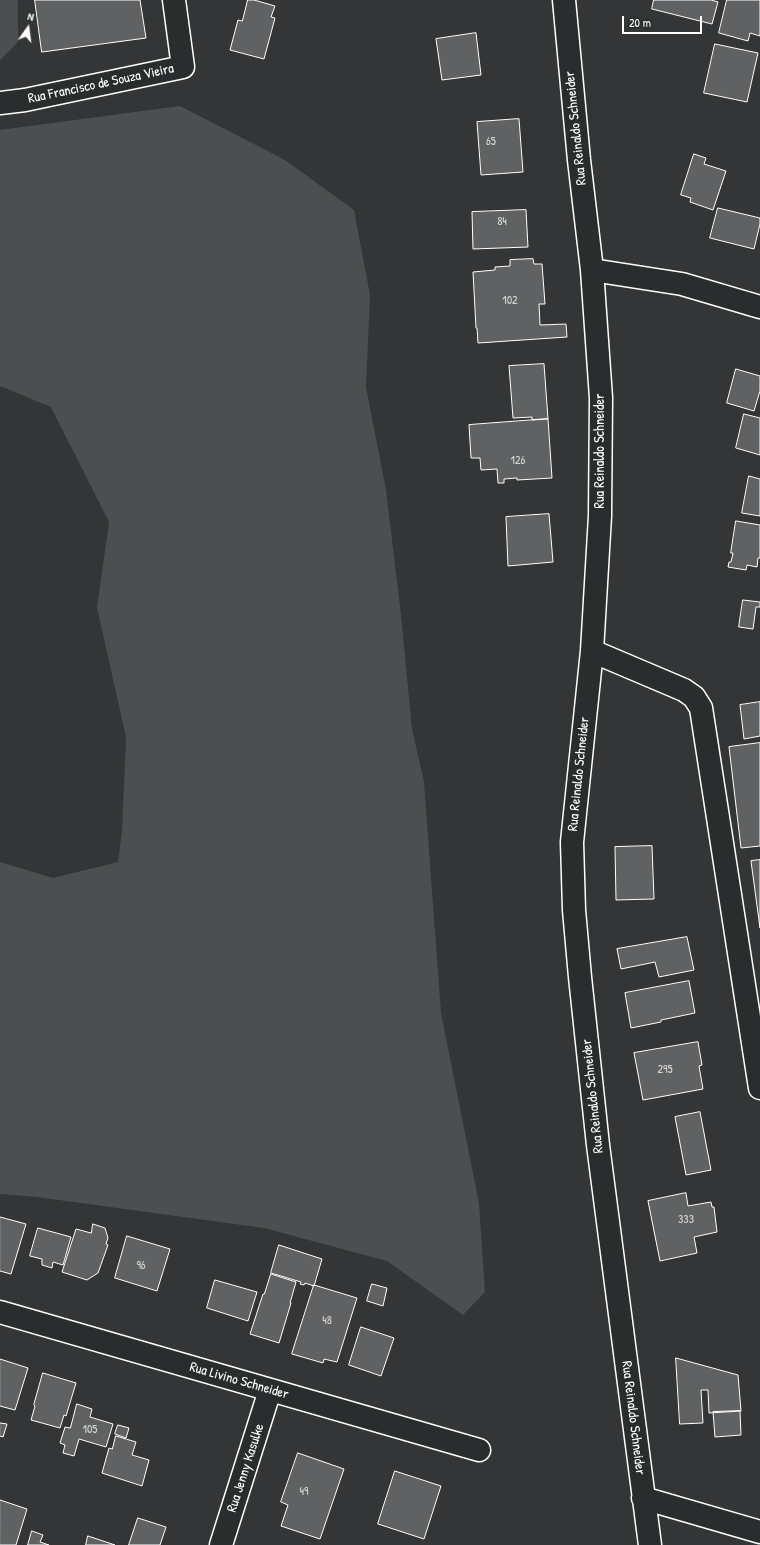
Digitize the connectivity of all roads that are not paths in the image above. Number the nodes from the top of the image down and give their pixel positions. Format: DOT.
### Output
graph roads {
  1 [pos="174,0"];
  2 [pos="564,0"];
  3 [pos="0,103"];
  4 [pos="592,270"];
  5 [pos="760,307"];
  6 [pos="592,651"];
  7 [pos="760,1088"];
  8 [pos="0,1312"];
  9 [pos="270,1390"];
  10 [pos="479,1450"];
  11 [pos="643,1498"];
  12 [pos="760,1532"];
  13 [pos="221,1545"];
  14 [pos="650,1545"];
  1 -- 3 [label="street, Rua Francisco de Souza Vieira"];
  2 -- 4 [label="street, Rua Reinaldo Schneider"];
  4 -- 5 [label="street"];
  4 -- 6 [label="street, Rua Reinaldo Schneider"];
  6 -- 7 [label="street"];
  6 -- 11 [label="street, Rua Reinaldo Schneider"];
  8 -- 9 [label="street, Rua Livino Schneider"];
  9 -- 10 [label="street, Rua Livino Schneider"];
  9 -- 13 [label="street, Rua Jenny Kasulke"];
  11 -- 12 [label="street"];
  11 -- 14 [label="street, Rua Reinaldo Schneider"];
}
